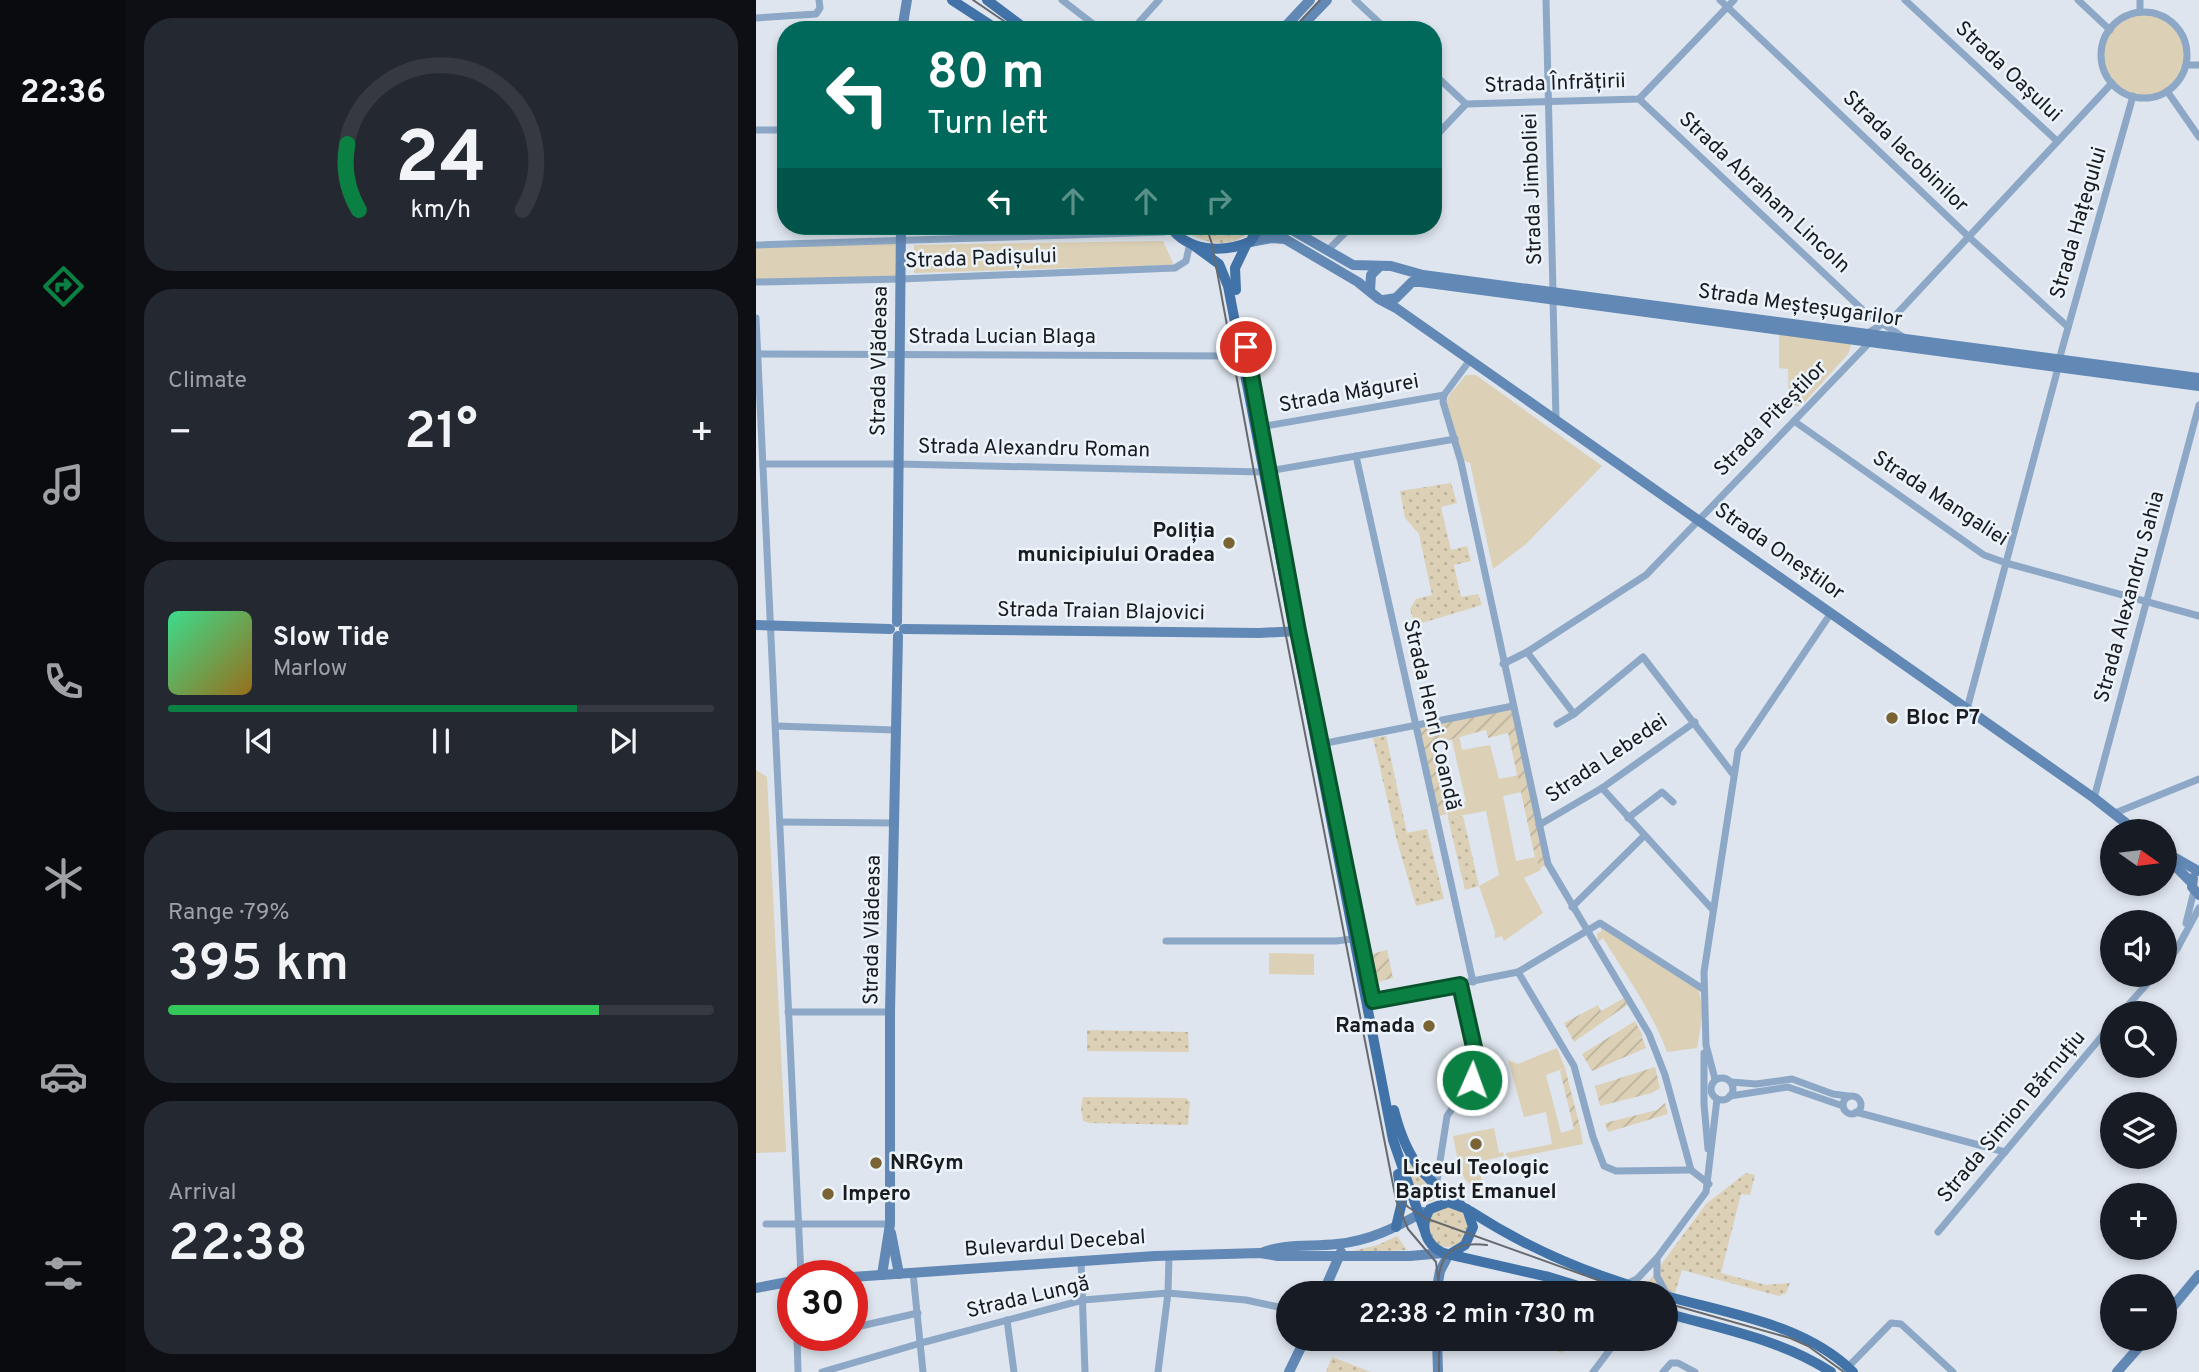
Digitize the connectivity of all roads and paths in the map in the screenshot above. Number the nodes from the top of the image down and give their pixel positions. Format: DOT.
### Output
graph roads {
  1 [pos="819,0"];
  2 [pos="900,0"];
  3 [pos="906,0"];
  4 [pos="913,0"];
  5 [pos="952,0"];
  6 [pos="987,0"];
  7 [pos="1062,0"];
  8 [pos="1159,0"];
  9 [pos="1310,0"];
  10 [pos="1326,0"];
  11 [pos="1355,0"];
  12 [pos="1546,0"];
  13 [pos="1720,0"];
  14 [pos="1734,0"];
  15 [pos="1905,0"];
  16 [pos="2078,0"];
  17 [pos="2140,0"];
  18 [pos="1727,7"];
  19 [pos="905,11"];
  20 [pos="2140,12"];
  21 [pos="756,18"];
  22 [pos="901,21"];
  23 [pos="903,21"];
  24 [pos="984,21"];
  25 [pos="1015,21"];
  26 [pos="1089,21"];
  27 [pos="1140,21"];
  28 [pos="1290,21"];
  29 [pos="1306,21"];
  30 [pos="1377,21"];
  31 [pos="2110,30"];
  32 [pos="2186,65"];
  33 [pos="2199,65"];
  34 [pos="1442,81"];
  35 [pos="2112,83"];
  36 [pos="2167,91"];
  37 [pos="2133,96"];
  38 [pos="1639,99"];
  39 [pos="1548,102"];
  40 [pos="1466,104"];
  41 [pos="1442,129"];
  42 [pos="756,130"];
  43 [pos="777,130"];
  44 [pos="2199,137"];
  45 [pos="2057,141"];
  46 [pos="901,235"];
  47 [pos="1018,235"];
  48 [pos="1177,235"];
  49 [pos="1253,235"];
  50 [pos="1300,235"];
  51 [pos="1343,235"];
  52 [pos="1969,237"];
  53 [pos="901,242"];
  54 [pos="1248,242"];
  55 [pos="1192,244"];
  56 [pos="756,245"];
  57 [pos="1327,251"];
  58 [pos="1379,267"];
  59 [pos="1396,268"];
  60 [pos="901,279"];
  61 [pos="756,282"];
  62 [pos="1403,289"];
  63 [pos="1370,291"];
  64 [pos="1553,296"];
  65 [pos="1396,303"];
  66 [pos="1865,312"];
  67 [pos="756,318"];
  68 [pos="1893,318"];
  69 [pos="1882,324"];
  70 [pos="2068,327"];
  71 [pos="1894,332"];
  72 [pos="1868,338"];
  73 [pos="1907,340"];
  74 [pos="900,353"];
  75 [pos="757,354"];
  76 [pos="1245,354"];
  77 [pos="1470,360"];
  78 [pos="2059,364"];
  79 [pos="2199,378"];
  80 [pos="2199,386"];
  81 [pos="1444,395"];
  82 [pos="2199,405"];
  83 [pos="1556,418"];
  84 [pos="1794,421"];
  85 [pos="1260,427"];
  86 [pos="1455,439"];
  87 [pos="1356,456"];
  88 [pos="763,464"];
  89 [pos="898,464"];
  90 [pos="1266,472"];
  91 [pos="1698,519"];
  92 [pos="2006,563"];
  93 [pos="2147,600"];
  94 [pos="1831,612"];
  95 [pos="2199,616"];
  96 [pos="756,625"];
  97 [pos="771,625"];
  98 [pos="897,629"];
  99 [pos="1296,631"];
  100 [pos="1527,652"];
  101 [pos="1503,664"];
  102 [pos="1513,706"];
  103 [pos="1967,709"];
  104 [pos="1574,714"];
  105 [pos="1695,722"];
  106 [pos="1557,724"];
  107 [pos="776,726"];
  108 [pos="1415,726"];
  109 [pos="895,730"];
  110 [pos="1318,744"];
  111 [pos="1733,774"];
  112 [pos="2199,779"];
  113 [pos="1602,788"];
  114 [pos="2094,798"];
  115 [pos="1673,802"];
  116 [pos="2115,813"];
  117 [pos="1628,818"];
  118 [pos="2122,819"];
  119 [pos="780,822"];
  120 [pos="895,823"];
  121 [pos="1539,825"];
  122 [pos="1644,836"];
  123 [pos="2177,860"];
  124 [pos="2177,868"];
  125 [pos="2199,871"];
  126 [pos="2195,889"];
  127 [pos="1572,907"];
  128 [pos="2199,908"];
  129 [pos="1713,910"];
  130 [pos="1586,931"];
  131 [pos="1357,939"];
  132 [pos="2181,940"];
  133 [pos="1166,942"];
  134 [pos="2177,946"];
  135 [pos="1518,972"];
  136 [pos="1473,982"];
  137 [pos="1460,985"];
  138 [pos="2144,987"];
  139 [pos="1703,989"];
  140 [pos="2132,1001"];
  141 [pos="1370,1002"];
  142 [pos="788,1012"];
  143 [pos="890,1012"];
  144 [pos="2100,1038"];
  145 [pos="1706,1045"];
  146 [pos="1719,1078"];
  147 [pos="1731,1082"];
  148 [pos="1848,1096"];
  149 [pos="1724,1098"];
  150 [pos="1860,1102"];
  151 [pos="1843,1106"];
  152 [pos="1856,1112"];
  153 [pos="1878,1116"];
  154 [pos="1393,1140"];
  155 [pos="2005,1152"];
  156 [pos="1710,1155"];
  157 [pos="1691,1170"];
  158 [pos="1709,1184"];
  159 [pos="1436,1188"];
  160 [pos="1464,1207"];
  161 [pos="1430,1209"];
  162 [pos="1418,1215"];
  163 [pos="765,1224"];
  164 [pos="798,1224"];
  165 [pos="890,1224"];
  166 [pos="1424,1229"];
  167 [pos="1391,1230"];
  168 [pos="1938,1232"];
  169 [pos="1260,1253"];
  170 [pos="1447,1254"];
  171 [pos="1168,1255"];
  172 [pos="1337,1256"];
  173 [pos="1657,1258"];
  174 [pos="796,1260"];
  175 [pos="1081,1260"];
  176 [pos="913,1273"];
  177 [pos="899,1274"];
  178 [pos="868,1275"];
  179 [pos="882,1275"];
  180 [pos="2199,1275"];
  181 [pos="1328,1281"];
  182 [pos="1438,1281"];
  183 [pos="1562,1281"];
  184 [pos="1616,1281"];
  185 [pos="1632,1281"];
  186 [pos="1660,1281"];
  187 [pos="777,1283"];
  188 [pos="756,1287"];
  189 [pos="1168,1293"];
  190 [pos="1678,1298"];
  191 [pos="1083,1300"];
  192 [pos="2177,1302"];
  193 [pos="1276,1306"];
  194 [pos="918,1313"];
  195 [pos="1678,1316"];
  196 [pos="1007,1320"];
  197 [pos="868,1324"];
  198 [pos="921,1343"];
  199 [pos="797,1351"];
  200 [pos="1300,1351"];
  201 [pos="1437,1351"];
  202 [pos="1609,1351"];
  203 [pos="2136,1351"];
  204 [pos="1850,1369"];
  205 [pos="798,1372"];
  206 [pos="822,1372"];
  207 [pos="923,1372"];
  208 [pos="1014,1372"];
  209 [pos="1085,1372"];
  210 [pos="1158,1372"];
  211 [pos="1289,1372"];
  212 [pos="1438,1372"];
  213 [pos="1593,1372"];
  214 [pos="1662,1372"];
  215 [pos="1695,1372"];
  216 [pos="1832,1372"];
  217 [pos="1953,1372"];
  218 [pos="2118,1372"];
  1 -- 21 [label="street"];
  2 -- 22 [label="street"];
  3 -- 19 [label="street"];
  4 -- 19 [label="street"];
  5 -- 24 [label="main road"];
  6 -- 25 [label="main road"];
  7 -- 26 [label="street"];
  8 -- 27 [label="street"];
  9 -- 28 [label="street"];
  10 -- 29 [label="street"];
  11 -- 30 [label="street"];
  12 -- 39 [label="street, Strada Jimboliei"];
  13 -- 18 [label="street, Strada Iacobinilor"];
  14 -- 18 [label="street, Strada Înfrățirii"];
  15 -- 45 [label="street, Strada Oașului"];
  16 -- 31 [label="street"];
  17 -- 20 [label="street"];
  18 -- 38 [label="street, Strada Înfrățirii"];
  18 -- 52 [label="street, Strada Iacobinilor"];
  19 -- 23 [label="street"];
  20 -- 31 [label="street"];
  20 -- 32 [label="street"];
  31 -- 35 [label="street"];
  32 -- 33 [label="street"];
  32 -- 36 [label="street"];
  34 -- 40 [label="street"];
  35 -- 37 [label="street"];
  35 -- 45 [label="street, Strada Piteștilor"];
  36 -- 37 [label="street"];
  36 -- 44 [label="street"];
  37 -- 70 [label="street, Strada Hațegului"];
  38 -- 39 [label="street, Strada Înfrățirii"];
  38 -- 66 [label="street, Strada Abraham Lincoln"];
  39 -- 40 [label="street, Strada Înfrățirii"];
  39 -- 64 [label="street, Strada Jimboliei"];
  40 -- 41 [label="street, Strada Înfrățirii"];
  42 -- 43 [label="street"];
  45 -- 52 [label="street, Strada Piteștilor"];
  46 -- 53 [label="street, Strada Vlădeasa"];
  47 -- 53 [label="street, Strada Padișului"];
  48 -- 55 [label="main road"];
  49 -- 54 [label="main road"];
  50 -- 57 [label="street"];
  51 -- 57 [label="street"];
  52 -- 68 [label="street, Strada Piteștilor"];
  52 -- 70 [label="street, Strada Iacobinilor"];
  53 -- 56 [label="street, Strada Padișului"];
  53 -- 60 [label="street, Strada Vlădeasa"];
  54 -- 55 [label="main road"];
  54 -- 63 [label="street"];
  54 -- 76 [label="main road"];
  55 -- 60 [label="street, Strada Padișului"];
  55 -- 76 [label="main road"];
  57 -- 58 [label="street"];
  58 -- 59 [label="street"];
  58 -- 63 [label="street"];
  59 -- 62 [label="street"];
  59 -- 64 [label="street, Strada Meșteșugarilor"];
  60 -- 61 [label="street, Strada Padișului"];
  60 -- 74 [label="street, Strada Vlădeasa"];
  62 -- 64 [label="street, Strada Meșteșugarilor"];
  62 -- 65 [label="street"];
  63 -- 65 [label="street"];
  64 -- 72 [label="street, Strada Meșteșugarilor"];
  64 -- 83 [label="street, Strada Jimboliei"];
  65 -- 77 [label="street, Strada Oneștilor"];
  66 -- 69 [label="street, Strada Abraham Lincoln"];
  66 -- 72 [label="street"];
  67 -- 75 [label="street"];
  68 -- 69 [label="street, Strada Piteștilor"];
  68 -- 71 [label="street"];
  69 -- 71 [label="street, Strada Abraham Lincoln"];
  69 -- 72 [label="street, Strada Piteștilor"];
  70 -- 78 [label="street, Strada Hațegului"];
  71 -- 73 [label="street, Strada Abraham Lincoln"];
  72 -- 73 [label="street, Strada Meșteșugarilor"];
  72 -- 78 [label="street, Strada Meșteșugarilor"];
  72 -- 84 [label="street, Strada Piteștilor"];
  73 -- 78 [label="street, Strada Meșteșugarilor"];
  74 -- 75 [label="street, Strada Lucian Blaga"];
  74 -- 76 [label="street, Strada Lucian Blaga"];
  74 -- 89 [label="street, Strada Vlădeasa"];
  75 -- 88 [label="street"];
  76 -- 85 [label="main road"];
  76 -- 90 [label="main road"];
  77 -- 81 [label="street"];
  77 -- 83 [label="street, Strada Oneștilor"];
  78 -- 79 [label="street, Strada Meșteșugarilor"];
  78 -- 80 [label="street, Strada Meșteșugarilor"];
  78 -- 92 [label="street, Strada Hațegului"];
  81 -- 85 [label="street, Strada Măgurei"];
  81 -- 86 [label="street"];
  82 -- 93 [label="street, Strada Alexandru Sahia"];
  83 -- 91 [label="street, Strada Oneștilor"];
  84 -- 91 [label="street, Strada Piteștilor"];
  84 -- 92 [label="street, Strada Mangaliei"];
  85 -- 90 [label="main road"];
  86 -- 87 [label="street, Strada Alexandru Roman"];
  86 -- 101 [label="street"];
  87 -- 90 [label="street, Strada Alexandru Roman"];
  87 -- 108 [label="street, Strada Henri Coandă"];
  88 -- 89 [label="street, Strada Alexandru Roman"];
  88 -- 97 [label="street"];
  89 -- 90 [label="street, Strada Alexandru Roman"];
  89 -- 98 [label="street, Strada Vlădeasa"];
  90 -- 99 [label="main road"];
  91 -- 94 [label="street, Strada Oneștilor"];
  91 -- 100 [label="street, Strada Piteștilor"];
  92 -- 93 [label="street, Strada Mangaliei"];
  92 -- 103 [label="street, Strada Hațegului"];
  93 -- 95 [label="street, Strada Mangaliei"];
  93 -- 114 [label="street, Strada Alexandru Sahia"];
  94 -- 103 [label="street, Strada Oneștilor"];
  94 -- 111 [label="street"];
  96 -- 97 [label="street, Strada Traian Blajovici"];
  97 -- 98 [label="street, Strada Traian Blajovici"];
  97 -- 107 [label="street"];
  98 -- 99 [label="street, Strada Traian Blajovici"];
  98 -- 109 [label="street, Strada Vlădeasa"];
  99 -- 110 [label="main road"];
  100 -- 101 [label="street, Strada Piteștilor"];
  100 -- 104 [label="street"];
  101 -- 102 [label="street"];
  102 -- 108 [label="street"];
  102 -- 121 [label="street"];
  103 -- 114 [label="street, Strada Oneștilor"];
  104 -- 105 [label="street"];
  104 -- 106 [label="street"];
  105 -- 111 [label="street"];
  105 -- 113 [label="street, Strada Lebedei"];
  107 -- 109 [label="street"];
  107 -- 119 [label="street"];
  108 -- 110 [label="street"];
  108 -- 136 [label="street, Strada Henri Coandă"];
  109 -- 120 [label="street, Strada Vlădeasa"];
  110 -- 131 [label="main road"];
  111 -- 129 [label="street"];
  112 -- 116 [label="street"];
  113 -- 117 [label="street"];
  113 -- 121 [label="street, Strada Lebedei"];
  114 -- 116 [label="street, Strada Oneștilor"];
  115 -- 117 [label="street"];
  116 -- 118 [label="street, Strada Oneștilor"];
  117 -- 122 [label="street"];
  119 -- 120 [label="street"];
  119 -- 142 [label="street"];
  120 -- 143 [label="street, Strada Vlădeasa"];
  121 -- 127 [label="street"];
  122 -- 127 [label="street"];
  122 -- 129 [label="street"];
  123 -- 125 [label="street"];
  124 -- 126 [label="street"];
  125 -- 126 [label="street"];
  126 -- 132 [label="street"];
  127 -- 130 [label="street"];
  128 -- 132 [label="street"];
  129 -- 139 [label="street"];
  130 -- 135 [label="street"];
  130 -- 139 [label="street"];
  130 -- 157 [label="street"];
  131 -- 133 [label="street"];
  131 -- 141 [label="main road"];
  132 -- 134 [label="street"];
  135 -- 136 [label="street"];
  135 -- 157 [label="street"];
  136 -- 137 [label="street"];
  137 -- 141 [label="street"];
  137 -- 159 [label="street"];
  138 -- 140 [label="street"];
  139 -- 145 [label="street"];
  141 -- 154 [label="main road"];
  141 -- 159 [label="main road"];
  142 -- 143 [label="street"];
  142 -- 164 [label="street"];
  143 -- 165 [label="street, Strada Vlădeasa"];
  144 -- 155 [label="street, Strada Simion Bărnuțiu"];
  145 -- 146 [label="street"];
  145 -- 156 [label="street"];
  146 -- 147 [label="street"];
  146 -- 149 [label="street"];
  147 -- 148 [label="street"];
  147 -- 149 [label="street"];
  148 -- 150 [label="street"];
  148 -- 151 [label="street"];
  149 -- 151 [label="street"];
  149 -- 156 [label="street"];
  150 -- 152 [label="street"];
  150 -- 153 [label="street"];
  151 -- 152 [label="street"];
  152 -- 153 [label="street"];
  153 -- 155 [label="street"];
  154 -- 162 [label="main road"];
  154 -- 167 [label="main road"];
  155 -- 168 [label="street, Strada Simion Bărnuțiu"];
  156 -- 158 [label="street"];
  157 -- 158 [label="street"];
  158 -- 173 [label="street"];
  159 -- 160 [label="main road"];
  160 -- 161 [label="main road"];
  160 -- 170 [label="main road"];
  160 -- 184 [label="main road"];
  161 -- 162 [label="street, Bulevardul Decebal"];
  161 -- 166 [label="main road"];
  162 -- 166 [label="main road"];
  162 -- 167 [label="street, Bulevardul Decebal"];
  163 -- 164 [label="street"];
  164 -- 165 [label="street"];
  164 -- 174 [label="street"];
  165 -- 177 [label="street, Strada Vlădeasa"];
  165 -- 179 [label="street, Strada Vlădeasa"];
  166 -- 170 [label="main road"];
  167 -- 169 [label="street, Bulevardul Decebal"];
  167 -- 172 [label="street, Bulevardul Decebal"];
  169 -- 171 [label="street, Bulevardul Decebal"];
  169 -- 172 [label="street, Bulevardul Decebal"];
  170 -- 172 [label="street, Bulevardul Decebal"];
  170 -- 182 [label="street"];
  170 -- 183 [label="main road, Bulevardul Decebal"];
  171 -- 175 [label="street, Bulevardul Decebal"];
  171 -- 189 [label="street"];
  172 -- 181 [label="street"];
  173 -- 185 [label="street"];
  173 -- 186 [label="street"];
  175 -- 176 [label="street, Bulevardul Decebal"];
  175 -- 191 [label="street"];
  176 -- 177 [label="street, Bulevardul Decebal"];
  176 -- 194 [label="street"];
  177 -- 179 [label="street, Bulevardul Decebal"];
  178 -- 179 [label="street, Bulevardul Decebal"];
  180 -- 192 [label="street"];
  187 -- 188 [label="street"];
  189 -- 191 [label="street, Strada Lungă"];
  189 -- 193 [label="street, Strada Lungă"];
  189 -- 210 [label="street"];
  190 -- 204 [label="main road"];
  191 -- 196 [label="street, Strada Lungă"];
  191 -- 209 [label="street"];
  194 -- 197 [label="street"];
  194 -- 198 [label="street"];
  195 -- 216 [label="main road"];
  196 -- 198 [label="street, Strada Lungă"];
  196 -- 208 [label="street"];
  198 -- 206 [label="street, Strada Lungă"];
  198 -- 207 [label="street"];
  199 -- 205 [label="street"];
  200 -- 211 [label="street"];
  201 -- 212 [label="street"];
  202 -- 213 [label="street"];
  203 -- 218 [label="street"];
  204 -- 217 [label="street"];
  214 -- 215 [label="street"];
}
